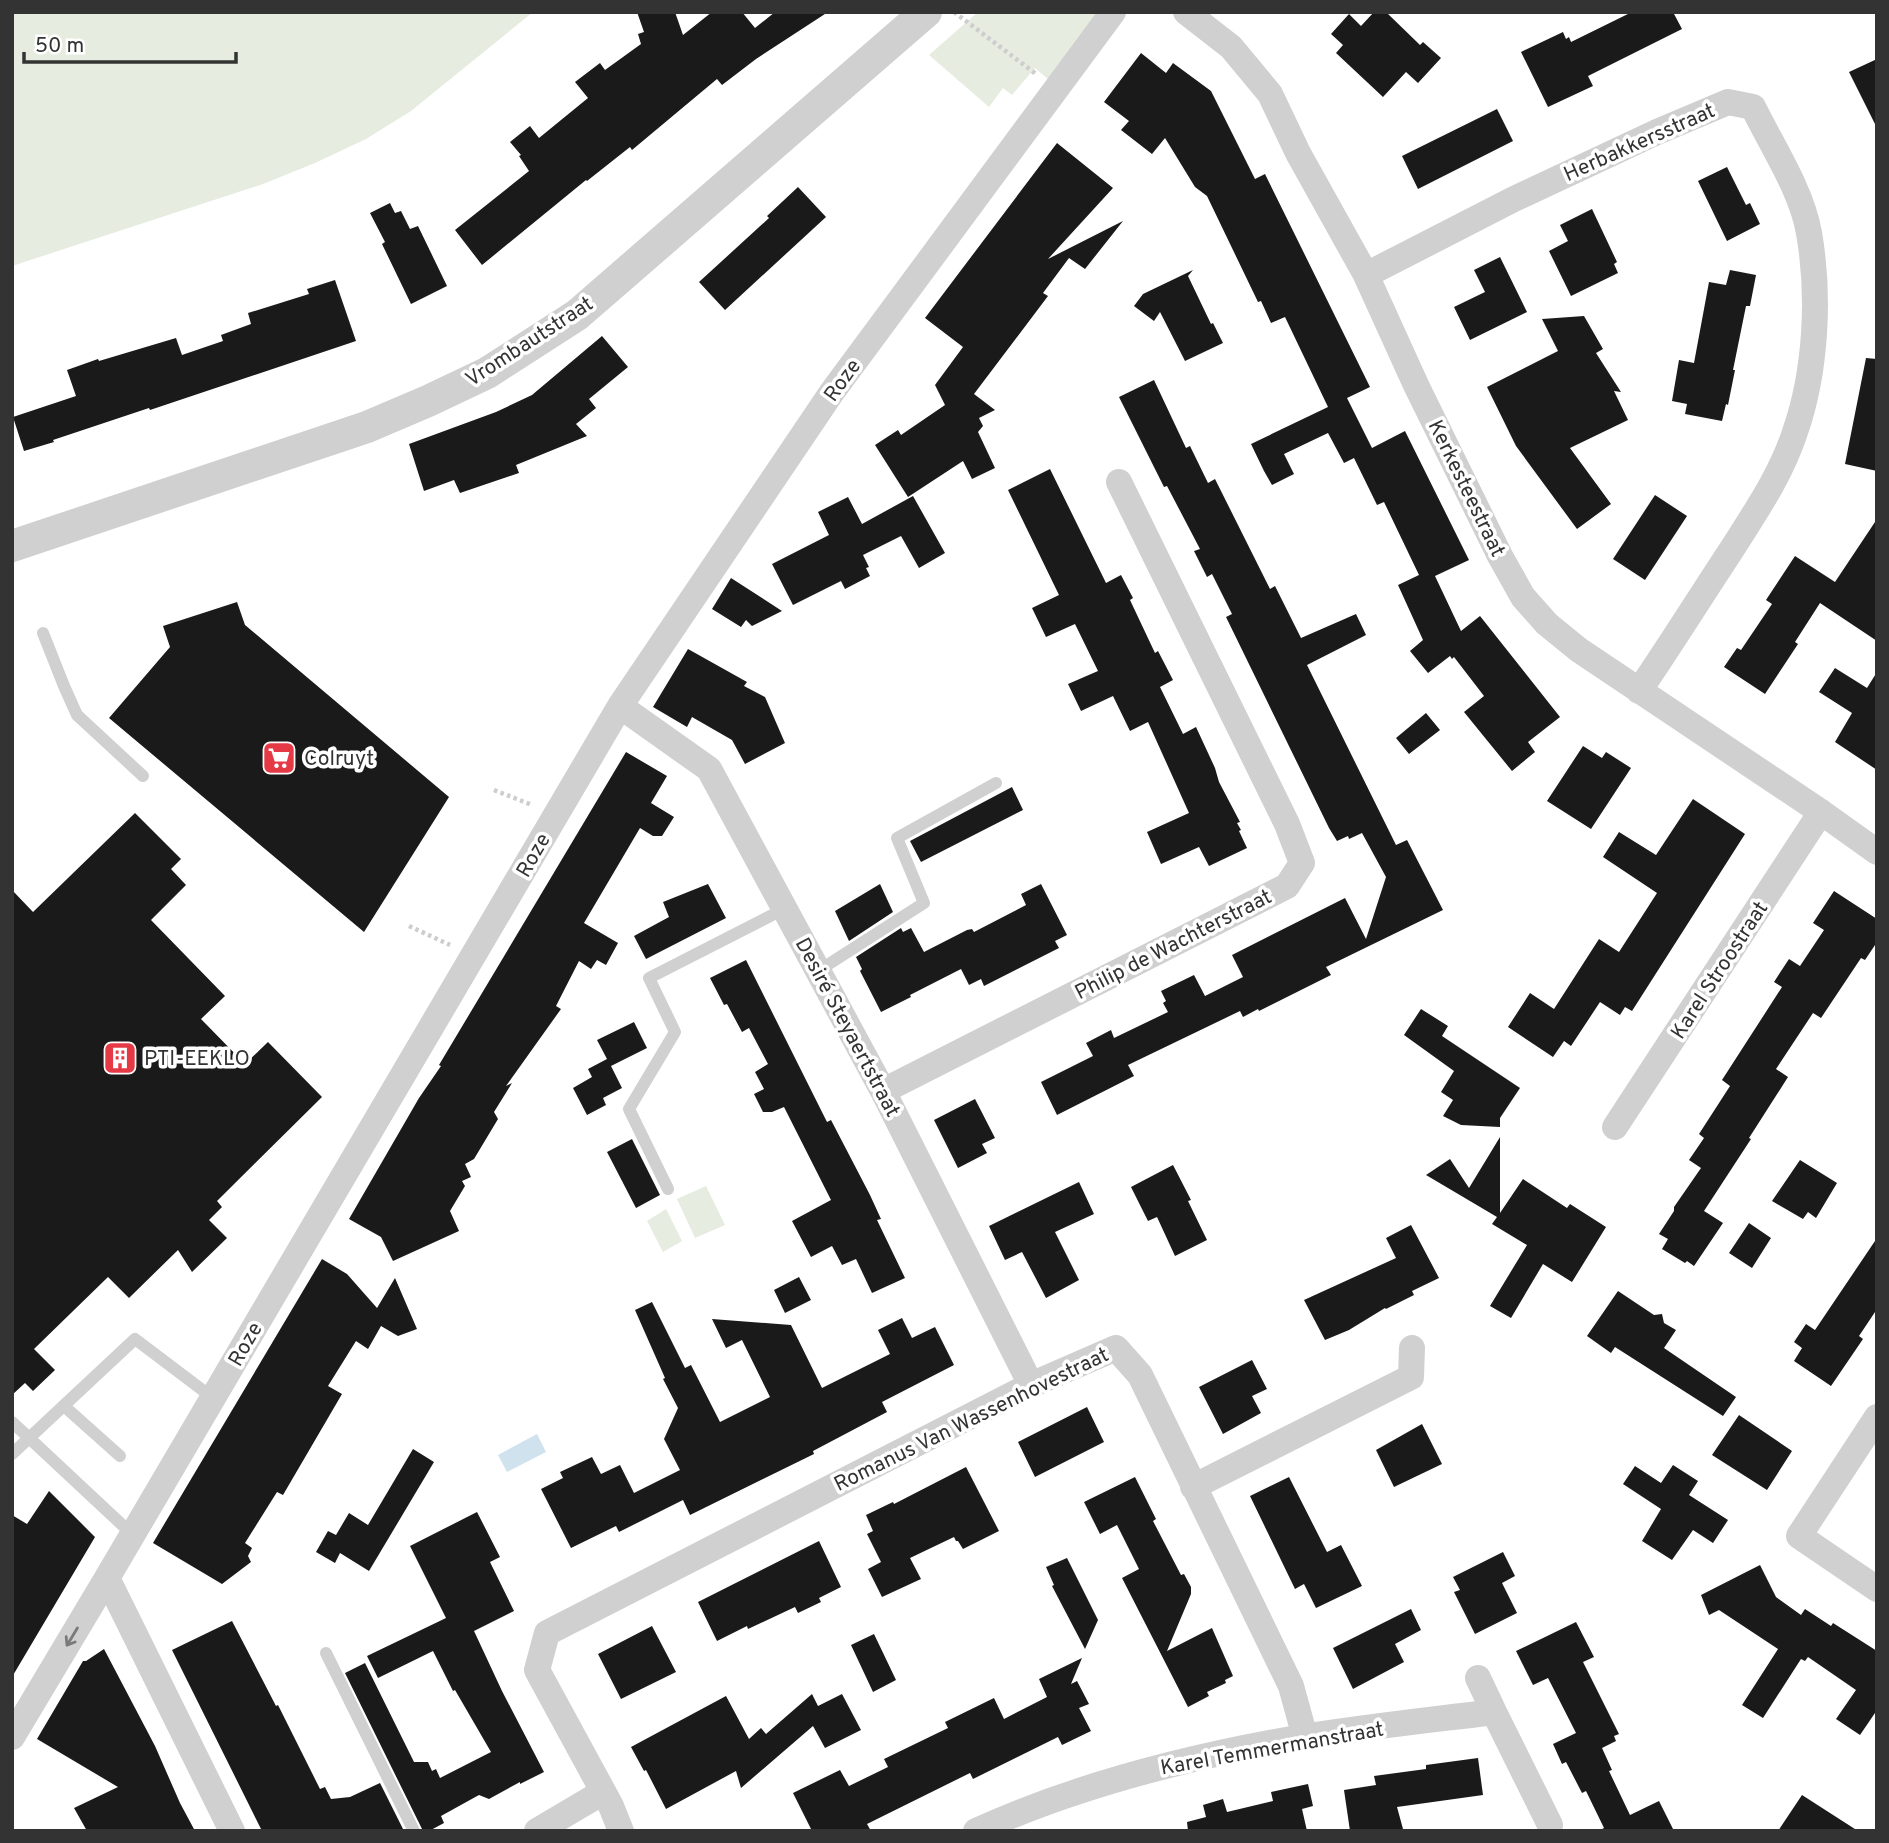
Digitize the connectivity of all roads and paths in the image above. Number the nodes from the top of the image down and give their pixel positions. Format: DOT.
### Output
graph roads {
  1 [pos="926,12"];
  2 [pos="954,12"];
  3 [pos="1113,12"];
  4 [pos="1186,12"];
  5 [pos="1056,89"];
  6 [pos="1367,275"];
  7 [pos="1119,482"];
  8 [pos="12,546"];
  9 [pos="44,633"];
  10 [pos="1639,691"];
  11 [pos="620,706"];
  12 [pos="143,776"];
  13 [pos="996,783"];
  14 [pos="494,790"];
  15 [pos="1821,812"];
  16 [pos="556,815"];
  17 [pos="1877,852"];
  18 [pos="784,909"];
  19 [pos="410,926"];
  20 [pos="474,956"];
  21 [pos="818,971"];
  22 [pos="883,1091"];
  23 [pos="1615,1127"];
  24 [pos="668,1189"];
  25 [pos="1412,1348"];
  26 [pos="1031,1385"];
  27 [pos="213,1398"];
  28 [pos="64,1406"];
  29 [pos="1877,1416"];
  30 [pos="12,1422"];
  31 [pos="30,1437"];
  32 [pos="12,1454"];
  33 [pos="120,1456"];
  34 [pos="1193,1486"];
  35 [pos="133,1535"];
  36 [pos="107,1578"];
  37 [pos="1877,1589"];
  38 [pos="326,1653"];
  39 [pos="1478,1678"];
  40 [pos="1494,1712"];
  41 [pos="12,1737"];
  42 [pos="1305,1737"];
  43 [pos="603,1792"];
  44 [pos="1550,1825"];
  45 [pos="613,1828"];
  46 [pos="232,1831"];
  47 [pos="414,1831"];
  48 [pos="537,1831"];
  49 [pos="976,1831"];
  1 -- 8 [label="street, Vrombautstraat"];
  2 -- 5 [label="path"];
  3 -- 5 [label="street, Roze"];
  4 -- 6 [label="street, Kerkesteestraat"];
  5 -- 11 [label="street, Roze"];
  6 -- 10 [label="street, Kerkesteestraat"];
  6 -- 10 [label="street, Herbakkersstraat"];
  7 -- 22 [label="street, Philip de Wachterstraat"];
  9 -- 12 [label="lane"];
  10 -- 15 [label="street, Kerkesteestraat"];
  11 -- 16 [label="street, Roze"];
  11 -- 18 [label="street, Desiré Steyaertstraat"];
  13 -- 21 [label="lane"];
  14 -- 16 [label="path"];
  15 -- 17 [label="street, Kerkesteestraat"];
  15 -- 23 [label="street, Karel Stroostraat"];
  16 -- 20 [label="street, Roze"];
  18 -- 21 [label="street, Desiré Steyaertstraat"];
  18 -- 24 [label="lane"];
  19 -- 20 [label="path"];
  20 -- 27 [label="street, Roze"];
  21 -- 22 [label="street, Desiré Steyaertstraat"];
  22 -- 26 [label="street, Desiré Steyaertstraat"];
  25 -- 34 [label="street"];
  26 -- 34 [label="street, Romanus Van Wassenhovestraat"];
  26 -- 43 [label="street, Romanus Van Wassenhovestraat"];
  27 -- 28 [label="lane"];
  27 -- 35 [label="street, Roze"];
  28 -- 31 [label="lane"];
  28 -- 33 [label="lane"];
  29 -- 37 [label="street"];
  30 -- 31 [label="lane"];
  31 -- 32 [label="lane"];
  31 -- 35 [label="lane"];
  34 -- 42 [label="street, Romanus Van Wassenhovestraat"];
  35 -- 36 [label="street, Roze"];
  36 -- 41 [label="street, Roze, one-way"];
  36 -- 46 [label="street"];
  38 -- 47 [label="lane"];
  39 -- 40 [label="street"];
  40 -- 42 [label="street, Karel Temmermanstraat"];
  40 -- 44 [label="street"];
  42 -- 49 [label="street, Karel Temmermanstraat"];
  43 -- 45 [label="street"];
  43 -- 48 [label="street"];
}
